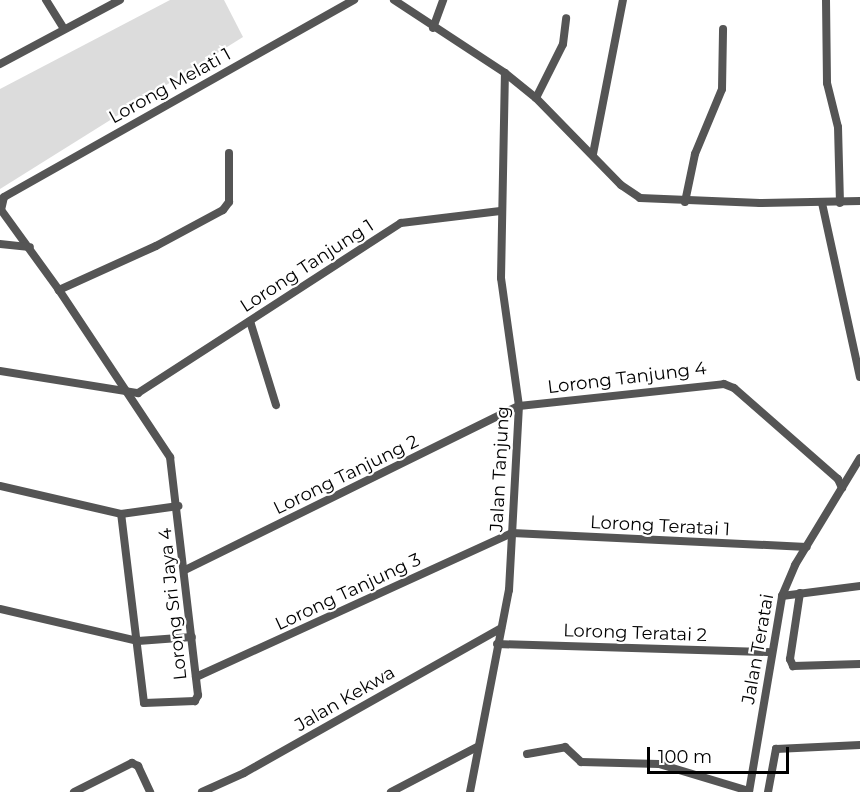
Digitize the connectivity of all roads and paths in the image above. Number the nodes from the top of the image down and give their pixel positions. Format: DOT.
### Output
graph roads {
  1 [pos="46,0"];
  2 [pos="120,0"];
  3 [pos="354,0"];
  4 [pos="394,0"];
  5 [pos="443,0"];
  6 [pos="624,0"];
  7 [pos="826,0"];
  8 [pos="107,3"];
  9 [pos="567,18"];
  10 [pos="434,28"];
  11 [pos="64,29"];
  12 [pos="723,29"];
  13 [pos="0,64"];
  14 [pos="505,73"];
  15 [pos="536,98"];
  16 [pos="229,153"];
  17 [pos="593,154"];
  18 [pos="860,201"];
  19 [pos="685,202"];
  20 [pos="822,203"];
  21 [pos="840,203"];
  22 [pos="500,211"];
  23 [pos="0,244"];
  24 [pos="30,247"];
  25 [pos="59,290"];
  26 [pos="250,321"];
  27 [pos="0,371"];
  28 [pos="860,377"];
  29 [pos="128,394"];
  30 [pos="276,405"];
  31 [pos="519,406"];
  32 [pos="860,458"];
  33 [pos="0,486"];
  34 [pos="842,488"];
  35 [pos="177,506"];
  36 [pos="121,514"];
  37 [pos="512,533"];
  38 [pos="807,547"];
  39 [pos="185,570"];
  40 [pos="860,585"];
  41 [pos="800,593"];
  42 [pos="782,596"];
  43 [pos="0,609"];
  44 [pos="501,628"];
  45 [pos="192,637"];
  46 [pos="138,641"];
  47 [pos="497,644"];
  48 [pos="771,652"];
  49 [pos="860,664"];
  50 [pos="196,677"];
  51 [pos="860,745"];
  52 [pos="477,747"];
  53 [pos="527,754"];
  54 [pos="74,792"];
  55 [pos="150,792"];
  56 [pos="202,792"];
  57 [pos="392,792"];
  58 [pos="470,792"];
  59 [pos="749,792"];
  60 [pos="768,792"];
  1 -- 11 [label="street"];
  2 -- 8 [label="street"];
  3 -- 24 [label="street, Lorong Melati 1"];
  4 -- 10 [label="street"];
  5 -- 10 [label="street"];
  6 -- 17 [label="street"];
  7 -- 21 [label="street"];
  8 -- 11 [label="street"];
  9 -- 15 [label="street"];
  10 -- 14 [label="street"];
  11 -- 13 [label="street"];
  12 -- 19 [label="street"];
  14 -- 15 [label="street"];
  14 -- 22 [label="street, Jalan Tanjung"];
  15 -- 17 [label="street"];
  16 -- 25 [label="street"];
  17 -- 19 [label="street"];
  18 -- 21 [label="street"];
  19 -- 20 [label="street"];
  20 -- 21 [label="street"];
  20 -- 28 [label="street"];
  22 -- 26 [label="street, Lorong Tanjung 1"];
  22 -- 31 [label="street, Jalan Tanjung"];
  23 -- 24 [label="street"];
  24 -- 25 [label="street"];
  25 -- 29 [label="street"];
  26 -- 29 [label="street, Lorong Tanjung 1"];
  26 -- 30 [label="street"];
  27 -- 29 [label="street"];
  29 -- 35 [label="street"];
  31 -- 34 [label="street, Lorong Tanjung 4"];
  31 -- 37 [label="street, Jalan Tanjung"];
  31 -- 39 [label="street, Lorong Tanjung 2"];
  32 -- 34 [label="street, Jalan Teratai"];
  33 -- 36 [label="street"];
  34 -- 38 [label="street, Jalan Teratai"];
  35 -- 36 [label="street, Lorong Sri Jaya 4"];
  35 -- 39 [label="street, Lorong Sri Jaya 4"];
  36 -- 46 [label="street"];
  37 -- 38 [label="street, Lorong Teratai 1"];
  37 -- 44 [label="street, Jalan Tanjung"];
  37 -- 50 [label="street, Lorong Tanjung 3"];
  38 -- 42 [label="street, Jalan Teratai"];
  39 -- 45 [label="street, Lorong Sri Jaya 4"];
  40 -- 41 [label="street"];
  41 -- 42 [label="street"];
  41 -- 49 [label="street"];
  42 -- 48 [label="street, Jalan Teratai"];
  43 -- 46 [label="street"];
  44 -- 47 [label="street, Jalan Tanjung"];
  44 -- 56 [label="street, Jalan Kekwa"];
  45 -- 46 [label="street"];
  45 -- 50 [label="street, Lorong Sri Jaya 4"];
  46 -- 50 [label="street, Lorong Sri Jaya 4"];
  47 -- 48 [label="street, Lorong Teratai 2"];
  47 -- 52 [label="street, Jalan Tanjung"];
  48 -- 59 [label="street, Jalan Teratai"];
  51 -- 60 [label="street"];
  52 -- 57 [label="street"];
  52 -- 58 [label="street, Jalan Tanjung"];
  53 -- 59 [label="street"];
  54 -- 55 [label="street"];
}
